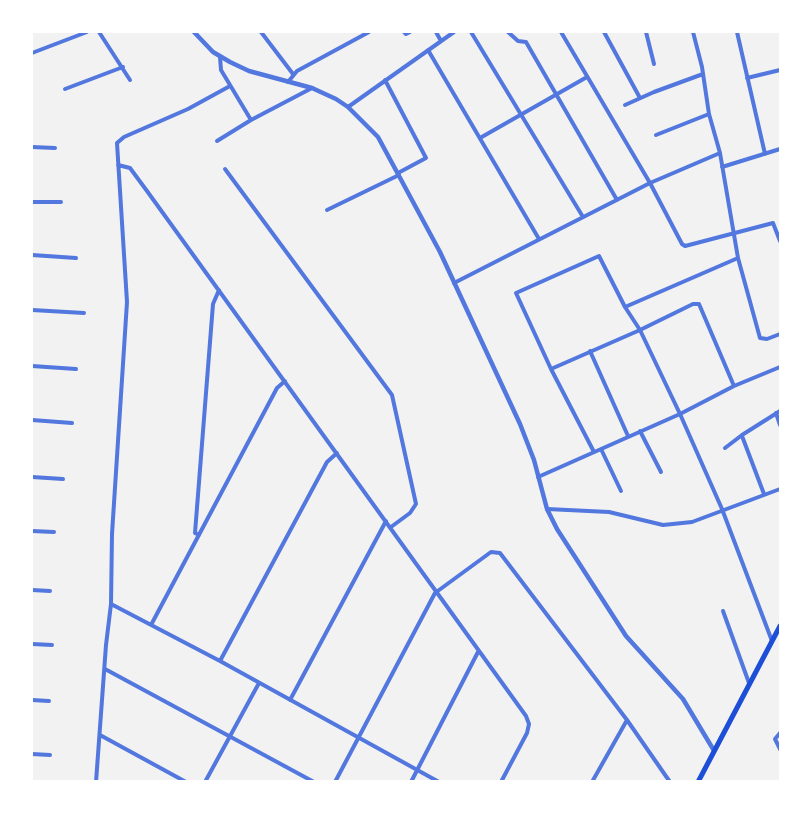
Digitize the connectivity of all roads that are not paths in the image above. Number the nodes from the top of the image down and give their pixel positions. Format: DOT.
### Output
graph roads {
  1 [pos="87,32"];
  2 [pos="99,32"];
  3 [pos="194,32"];
  4 [pos="261,32"];
  5 [pos="369,32"];
  6 [pos="404,32"];
  7 [pos="410,32"];
  8 [pos="436,32"];
  9 [pos="454,32"];
  10 [pos="471,32"];
  11 [pos="508,32"];
  12 [pos="561,32"];
  13 [pos="604,32"];
  14 [pos="646,32"];
  15 [pos="693,32"];
  16 [pos="737,32"];
  17 [pos="441,40"];
  18 [pos="428,50"];
  19 [pos="32,53"];
  20 [pos="220,57"];
  21 [pos="654,64"];
  22 [pos="123,67"];
  23 [pos="780,70"];
  24 [pos="293,74"];
  25 [pos="703,74"];
  26 [pos="587,77"];
  27 [pos="747,78"];
  28 [pos="130,80"];
  29 [pos="385,80"];
  30 [pos="288,82"];
  31 [pos="230,86"];
  32 [pos="312,88"];
  33 [pos="65,89"];
  34 [pos="555,95"];
  35 [pos="640,98"];
  36 [pos="625,105"];
  37 [pos="348,106"];
  38 [pos="521,114"];
  39 [pos="709,114"];
  40 [pos="251,120"];
  41 [pos="656,135"];
  42 [pos="480,138"];
  43 [pos="217,141"];
  44 [pos="32,147"];
  45 [pos="55,148"];
  46 [pos="780,149"];
  47 [pos="720,153"];
  48 [pos="765,154"];
  49 [pos="118,165"];
  50 [pos="722,167"];
  51 [pos="225,169"];
  52 [pos="398,174"];
  53 [pos="650,183"];
  54 [pos="617,200"];
  55 [pos="32,202"];
  56 [pos="61,202"];
  57 [pos="327,210"];
  58 [pos="583,217"];
  59 [pos="734,233"];
  60 [pos="539,239"];
  61 [pos="780,241"];
  62 [pos="32,255"];
  63 [pos="76,258"];
  64 [pos="738,258"];
  65 [pos="454,283"];
  66 [pos="219,290"];
  67 [pos="625,307"];
  68 [pos="32,310"];
  69 [pos="84,314"];
  70 [pos="640,330"];
  71 [pos="780,334"];
  72 [pos="590,351"];
  73 [pos="32,366"];
  74 [pos="780,367"];
  75 [pos="76,369"];
  76 [pos="551,369"];
  77 [pos="285,381"];
  78 [pos="734,386"];
  79 [pos="778,412"];
  80 [pos="680,414"];
  81 [pos="32,420"];
  82 [pos="72,423"];
  83 [pos="780,425"];
  84 [pos="640,431"];
  85 [pos="742,435"];
  86 [pos="628,436"];
  87 [pos="601,448"];
  88 [pos="725,448"];
  89 [pos="594,452"];
  90 [pos="337,453"];
  91 [pos="661,472"];
  92 [pos="32,477"];
  93 [pos="538,477"];
  94 [pos="63,479"];
  95 [pos="780,489"];
  96 [pos="621,491"];
  97 [pos="764,494"];
  98 [pos="547,509"];
  99 [pos="722,509"];
  100 [pos="386,520"];
  101 [pos="391,527"];
  102 [pos="32,531"];
  103 [pos="54,532"];
  104 [pos="199,535"];
  105 [pos="32,590"];
  106 [pos="50,591"];
  107 [pos="435,593"];
  108 [pos="111,604"];
  109 [pos="723,611"];
  110 [pos="151,625"];
  111 [pos="780,626"];
  112 [pos="772,641"];
  113 [pos="32,644"];
  114 [pos="52,645"];
  115 [pos="478,652"];
  116 [pos="220,661"];
  117 [pos="105,669"];
  118 [pos="259,683"];
  119 [pos="749,683"];
  120 [pos="32,700"];
  121 [pos="290,700"];
  122 [pos="49,701"];
  123 [pos="627,720"];
  124 [pos="780,733"];
  125 [pos="100,735"];
  126 [pos="229,736"];
  127 [pos="359,737"];
  128 [pos="713,749"];
  129 [pos="780,749"];
  130 [pos="32,754"];
  131 [pos="50,755"];
  132 [pos="417,769"];
  133 [pos="96,782"];
  134 [pos="186,782"];
  135 [pos="205,782"];
  136 [pos="314,782"];
  137 [pos="334,782"];
  138 [pos="411,782"];
  139 [pos="440,782"];
  140 [pos="501,782"];
  141 [pos="592,782"];
  142 [pos="670,782"];
  143 [pos="698,782"];
  1 -- 19 [label="street"];
  2 -- 22 [label="street"];
  3 -- 20 [label="street"];
  4 -- 24 [label="street"];
  5 -- 24 [label="street"];
  6 -- 7 [label="street"];
  8 -- 17 [label="street"];
  9 -- 17 [label="street"];
  10 -- 38 [label="street"];
  11 -- 34 [label="street"];
  12 -- 26 [label="street"];
  13 -- 35 [label="street"];
  14 -- 21 [label="street"];
  15 -- 25 [label="street"];
  16 -- 27 [label="street"];
  17 -- 18 [label="street"];
  18 -- 29 [label="street"];
  18 -- 42 [label="street"];
  20 -- 30 [label="street"];
  20 -- 31 [label="street"];
  22 -- 28 [label="street"];
  22 -- 33 [label="street"];
  23 -- 27 [label="street"];
  24 -- 30 [label="street"];
  25 -- 35 [label="street"];
  25 -- 39 [label="street"];
  26 -- 34 [label="street"];
  26 -- 53 [label="street"];
  27 -- 48 [label="street"];
  29 -- 37 [label="street"];
  29 -- 52 [label="street"];
  30 -- 32 [label="street"];
  31 -- 40 [label="street"];
  31 -- 49 [label="street"];
  32 -- 37 [label="street"];
  32 -- 40 [label="street"];
  34 -- 38 [label="street"];
  34 -- 54 [label="street"];
  35 -- 36 [label="street"];
  37 -- 52 [label="street"];
  38 -- 42 [label="street"];
  38 -- 58 [label="street"];
  39 -- 41 [label="street"];
  39 -- 47 [label="street"];
  40 -- 43 [label="street"];
  42 -- 60 [label="street"];
  44 -- 45 [label="street"];
  46 -- 48 [label="street"];
  47 -- 50 [label="street"];
  47 -- 53 [label="street"];
  48 -- 50 [label="street"];
  49 -- 66 [label="street"];
  49 -- 108 [label="street"];
  50 -- 59 [label="street"];
  51 -- 101 [label="street"];
  52 -- 57 [label="street"];
  52 -- 65 [label="street"];
  53 -- 54 [label="street"];
  53 -- 59 [label="street"];
  54 -- 58 [label="street"];
  55 -- 56 [label="street"];
  58 -- 60 [label="street"];
  59 -- 61 [label="street"];
  59 -- 64 [label="street"];
  60 -- 65 [label="street"];
  62 -- 63 [label="street"];
  64 -- 67 [label="street"];
  64 -- 71 [label="street"];
  65 -- 93 [label="street"];
  66 -- 77 [label="street"];
  66 -- 104 [label="street"];
  67 -- 70 [label="street"];
  67 -- 76 [label="street"];
  68 -- 69 [label="street"];
  70 -- 72 [label="street"];
  70 -- 78 [label="street"];
  70 -- 80 [label="street"];
  72 -- 76 [label="street"];
  72 -- 86 [label="street"];
  73 -- 75 [label="street"];
  74 -- 78 [label="street"];
  76 -- 89 [label="street"];
  77 -- 90 [label="street"];
  77 -- 104 [label="street"];
  78 -- 80 [label="street"];
  79 -- 83 [label="street"];
  79 -- 85 [label="street"];
  80 -- 84 [label="street"];
  80 -- 99 [label="street"];
  81 -- 82 [label="street"];
  84 -- 86 [label="street"];
  84 -- 91 [label="street"];
  85 -- 88 [label="street"];
  85 -- 97 [label="street"];
  86 -- 87 [label="street"];
  87 -- 89 [label="street"];
  87 -- 96 [label="street"];
  89 -- 93 [label="street"];
  90 -- 100 [label="street"];
  90 -- 116 [label="street"];
  92 -- 94 [label="street"];
  93 -- 98 [label="street"];
  95 -- 97 [label="street"];
  97 -- 99 [label="street"];
  98 -- 99 [label="street"];
  98 -- 128 [label="street"];
  99 -- 112 [label="street"];
  100 -- 101 [label="street"];
  100 -- 121 [label="street"];
  101 -- 107 [label="street"];
  102 -- 103 [label="street"];
  104 -- 110 [label="street"];
  105 -- 106 [label="street"];
  107 -- 115 [label="street"];
  107 -- 123 [label="street"];
  107 -- 127 [label="street"];
  108 -- 110 [label="street"];
  108 -- 117 [label="street"];
  109 -- 119 [label="street"];
  110 -- 116 [label="street"];
  111 -- 112 [label="main road"];
  112 -- 119 [label="main road"];
  113 -- 114 [label="street"];
  115 -- 132 [label="street"];
  115 -- 140 [label="street"];
  116 -- 118 [label="street"];
  117 -- 125 [label="street"];
  117 -- 126 [label="street"];
  118 -- 121 [label="street"];
  118 -- 126 [label="street"];
  119 -- 128 [label="main road"];
  120 -- 122 [label="street"];
  121 -- 127 [label="street"];
  123 -- 141 [label="street"];
  123 -- 142 [label="street"];
  124 -- 129 [label="street"];
  125 -- 133 [label="street"];
  125 -- 134 [label="street"];
  126 -- 135 [label="street"];
  126 -- 136 [label="street"];
  127 -- 132 [label="street"];
  127 -- 137 [label="street"];
  128 -- 143 [label="main road"];
  130 -- 131 [label="street"];
  132 -- 138 [label="street"];
  132 -- 139 [label="street"];
}
